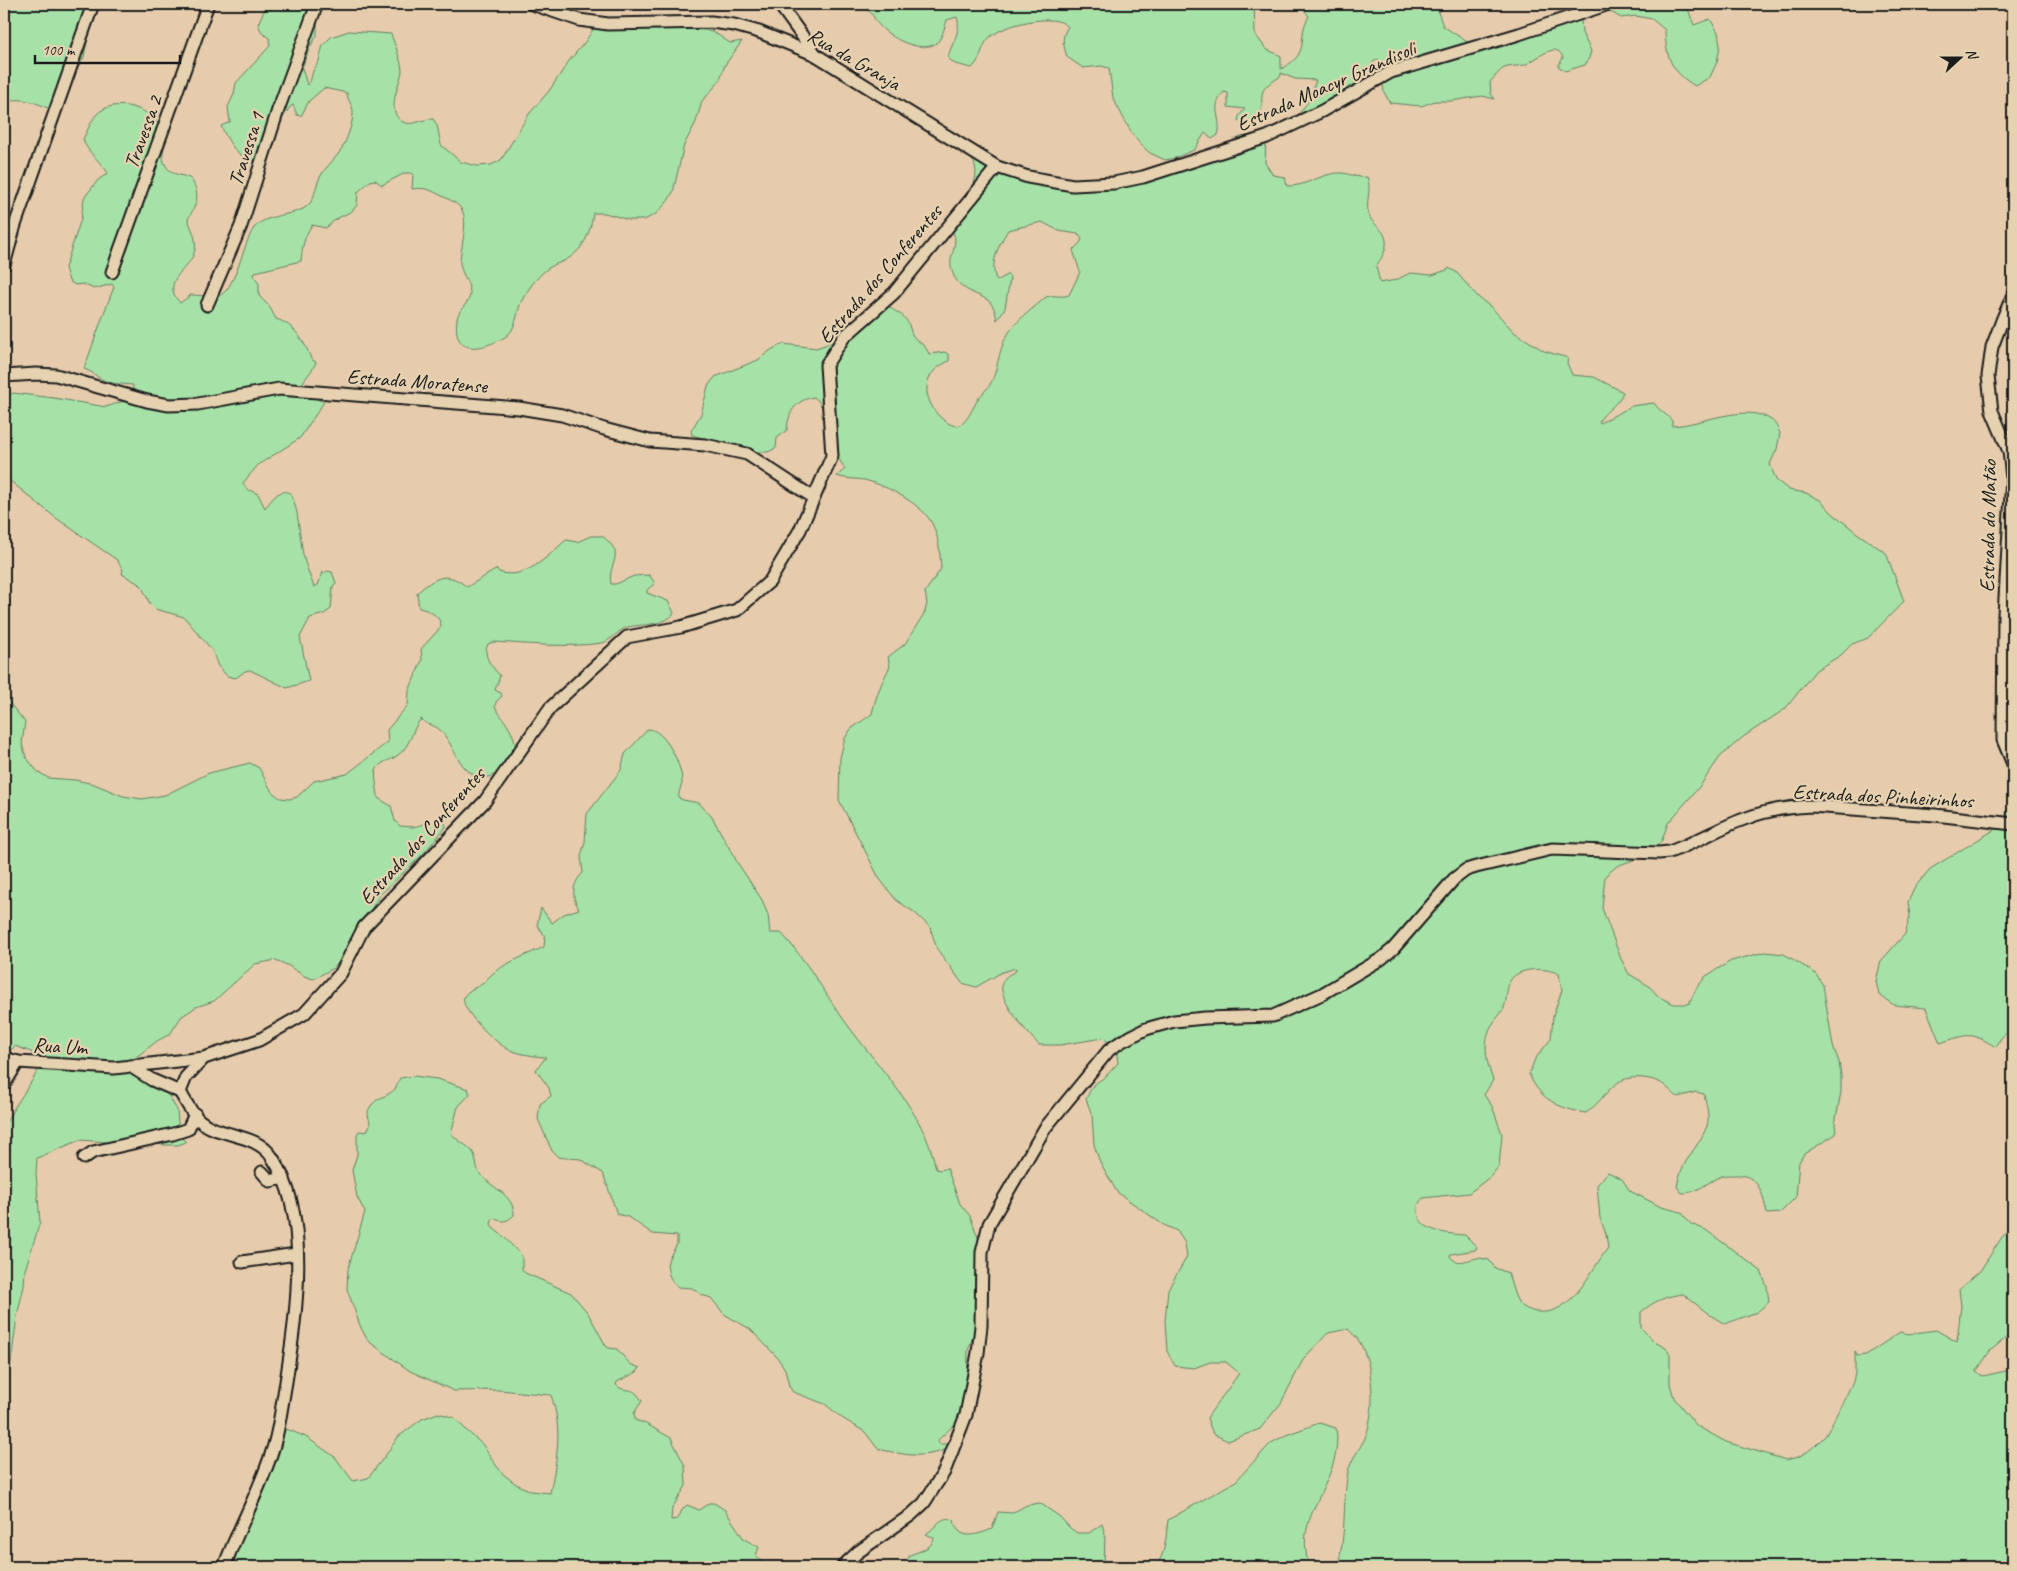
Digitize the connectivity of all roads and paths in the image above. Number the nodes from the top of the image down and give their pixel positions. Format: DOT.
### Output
graph roads {
  1 [pos="93,4"];
  2 [pos="208,4"];
  3 [pos="317,4"];
  4 [pos="532,4"];
  5 [pos="779,4"];
  6 [pos="1609,4"];
  7 [pos="816,55"];
  8 [pos="997,167"];
  9 [pos="4,265"];
  10 [pos="112,272"];
  11 [pos="2013,295"];
  12 [pos="207,305"];
  13 [pos="4,376"];
  14 [pos="814,498"];
  15 [pos="2013,764"];
  16 [pos="2013,824"];
  17 [pos="4,1058"];
  18 [pos="204,1058"];
  19 [pos="18,1062"];
  20 [pos="130,1066"];
  21 [pos="4,1085"];
  22 [pos="180,1092"];
  23 [pos="195,1114"];
  24 [pos="84,1158"];
  25 [pos="262,1172"];
  26 [pos="284,1178"];
  27 [pos="296,1254"];
  28 [pos="242,1262"];
  29 [pos="224,1567"];
  30 [pos="842,1567"];
  1 -- 9 [label="street"];
  2 -- 10 [label="street, Travessa 2"];
  3 -- 12 [label="street, Travessa 1"];
  4 -- 7 [label="street, Rua da Granja"];
  5 -- 7 [label="street"];
  6 -- 8 [label="street, Estrada Moacyr Grandisoli"];
  7 -- 8 [label="street, Rua da Granja"];
  8 -- 14 [label="street, Estrada dos Conferentes"];
  11 -- 15 [label="street, Estrada do Matão"];
  13 -- 14 [label="street, Estrada Moratense"];
  14 -- 18 [label="street, Estrada dos Conferentes"];
  16 -- 30 [label="street, Estrada dos Pinheirinhos"];
  17 -- 19 [label="street, Rua Um"];
  18 -- 20 [label="street, Estrada dos Conferentes"];
  18 -- 22 [label="street"];
  19 -- 20 [label="street, Rua Um"];
  19 -- 21 [label="street"];
  20 -- 22 [label="street"];
  22 -- 23 [label="street"];
  23 -- 24 [label="street"];
  23 -- 26 [label="street"];
  25 -- 26 [label="street"];
  26 -- 27 [label="street"];
  27 -- 28 [label="street"];
  27 -- 29 [label="street"];
}
